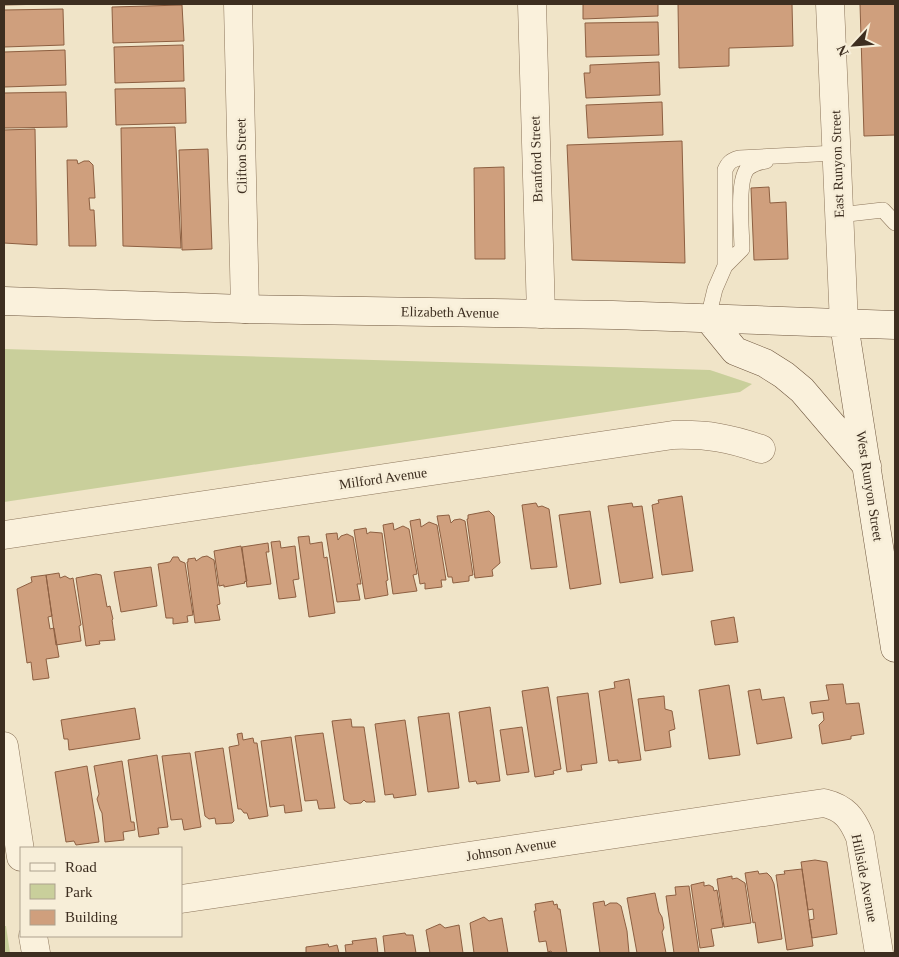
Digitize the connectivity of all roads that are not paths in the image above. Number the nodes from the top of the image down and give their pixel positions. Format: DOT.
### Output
graph roads {
  1 [pos="238,4"];
  2 [pos="532,4"];
  3 [pos="830,4"];
  4 [pos="836,152"];
  5 [pos="839,215"];
  6 [pos="895,223"];
  7 [pos="4,301"];
  8 [pos="245,309"];
  9 [pos="541,314"];
  10 [pos="708,318"];
  11 [pos="844,324"];
  12 [pos="895,325"];
  13 [pos="761,449"];
  14 [pos="867,466"];
  15 [pos="4,535"];
  16 [pos="895,648"];
  17 [pos="4,746"];
  18 [pos="841,809"];
  19 [pos="20,850"];
  20 [pos="182,899"];
  21 [pos="33,937"];
  22 [pos="36,953"];
  23 [pos="879,953"];
  1 -- 8 [label="street, Clifton Street"];
  2 -- 9 [label="street, Branford Street"];
  3 -- 4 [label="street, East Runyon Street"];
  4 -- 5 [label="street, East Runyon Street"];
  4 -- 10 [label="lane"];
  5 -- 6 [label="lane"];
  5 -- 11 [label="street, East Runyon Street"];
  7 -- 8 [label="street, Elizabeth Avenue"];
  8 -- 9 [label="street, Elizabeth Avenue"];
  9 -- 10 [label="street, Elizabeth Avenue"];
  10 -- 11 [label="street, Elizabeth Avenue"];
  10 -- 14 [label="street"];
  11 -- 12 [label="street, Elizabeth Avenue"];
  11 -- 14 [label="street, West Runyon Street"];
  13 -- 15 [label="street, Milford Avenue"];
  14 -- 16 [label="street, West Runyon Street"];
  17 -- 19 [label="street"];
  18 -- 20 [label="street, Johnson Avenue"];
  18 -- 23 [label="street, Hillside Avenue"];
  21 -- 22 [label="street"];
}
